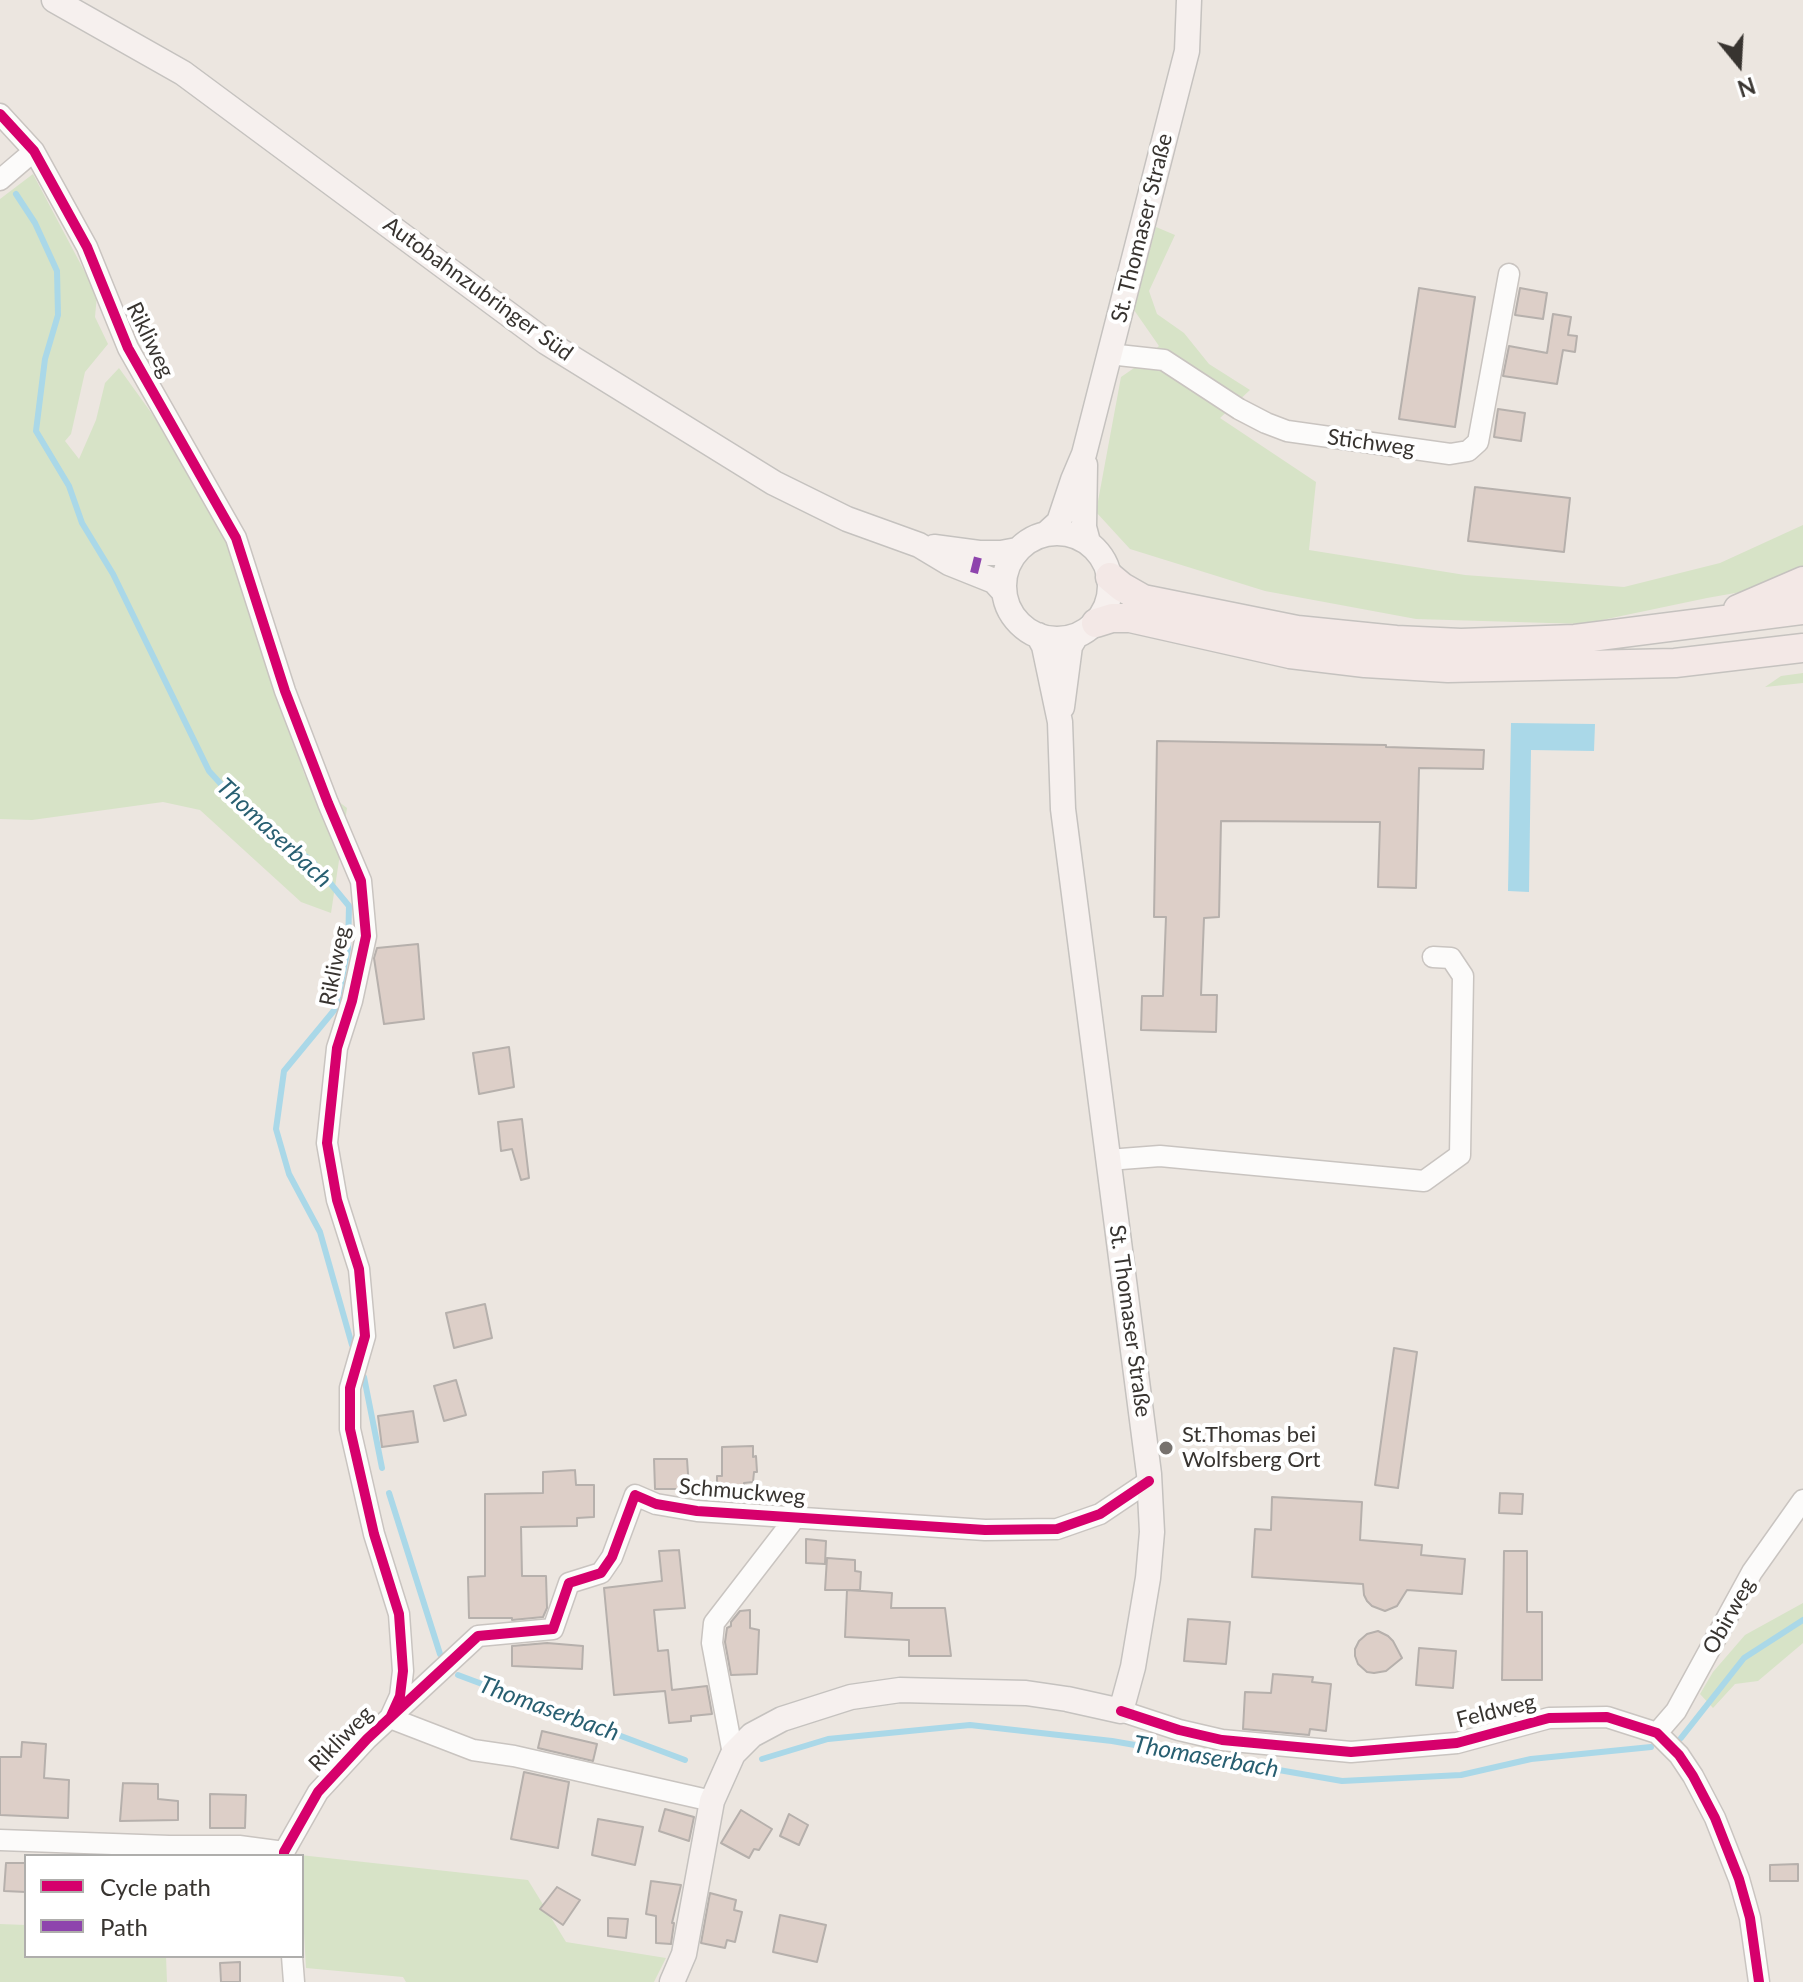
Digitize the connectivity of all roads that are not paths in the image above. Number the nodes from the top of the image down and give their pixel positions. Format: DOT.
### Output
graph roads {
  1 [pos="54,0"];
  2 [pos="1189,0"];
  3 [pos="0,114"];
  4 [pos="34,151"];
  5 [pos="0,180"];
  6 [pos="1509,274"];
  7 [pos="1109,354"];
  8 [pos="1084,454"];
  9 [pos="1047,533"];
  10 [pos="1088,542"];
  11 [pos="919,545"];
  12 [pos="1017,550"];
  13 [pos="1110,577"];
  14 [pos="1803,581"];
  15 [pos="1004,592"];
  16 [pos="1803,610"];
  17 [pos="1703,623"];
  18 [pos="1086,629"];
  19 [pos="1803,631"];
  20 [pos="1038,635"];
  21 [pos="1803,648"];
  22 [pos="1591,665"];
  23 [pos="1060,722"];
  24 [pos="1433,957"];
  25 [pos="1108,1160"];
  26 [pos="1149,1481"];
  27 [pos="1803,1500"];
  28 [pos="795,1518"];
  29 [pos="1121,1711"];
  30 [pos="390,1718"];
  31 [pos="1657,1733"];
  32 [pos="733,1754"];
  33 [pos="712,1801"];
  34 [pos="0,1840"];
  35 [pos="284,1854"];
  36 [pos="292,1958"];
  37 [pos="294,1982"];
  38 [pos="672,1982"];
  39 [pos="1759,1982"];
  1 -- 11 [label="main road, Autobahnzubringer Süd"];
  2 -- 7 [label="main road, St. Thomaser Straße"];
  3 -- 4 [label="street, Rikliweg"];
  4 -- 5 [label="street"];
  4 -- 30 [label="street, Rikliweg"];
  6 -- 7 [label="street, Stichweg"];
  7 -- 8 [label="main road, St. Thomaser Straße"];
  8 -- 9 [label="main road, St. Thomaser Straße"];
  8 -- 10 [label="main road, St. Thomaser Straße"];
  9 -- 10 [label="main road"];
  9 -- 12 [label="main road"];
  10 -- 13 [label="main road"];
  11 -- 12 [label="main road, Autobahnzubringer Süd"];
  11 -- 15 [label="main road, Autobahnzubringer Süd"];
  12 -- 15 [label="main road"];
  13 -- 17 [label="highway"];
  13 -- 18 [label="main road"];
  14 -- 17 [label="highway"];
  15 -- 20 [label="main road"];
  16 -- 17 [label="highway"];
  18 -- 20 [label="main road"];
  18 -- 22 [label="highway"];
  18 -- 23 [label="main road, St. Thomaser Straße"];
  19 -- 22 [label="highway"];
  20 -- 23 [label="main road, St. Thomaser Straße"];
  21 -- 22 [label="highway"];
  23 -- 25 [label="main road, St. Thomaser Straße"];
  24 -- 25 [label="street"];
  25 -- 26 [label="main road, St. Thomaser Straße"];
  26 -- 28 [label="street, Schmuckweg"];
  26 -- 29 [label="main road, St. Thomaser Straße"];
  27 -- 31 [label="street, Obirweg"];
  28 -- 30 [label="street, Schmuckweg"];
  28 -- 32 [label="street, Schmuckweg"];
  29 -- 31 [label="street, Feldweg"];
  29 -- 32 [label="main road"];
  30 -- 33 [label="street, Rikliweg"];
  30 -- 35 [label="street, Rikliweg"];
  31 -- 39 [label="street, Feldweg"];
  32 -- 33 [label="main road"];
  33 -- 38 [label="main road"];
  34 -- 35 [label="street"];
  36 -- 37 [label="street"];
}
